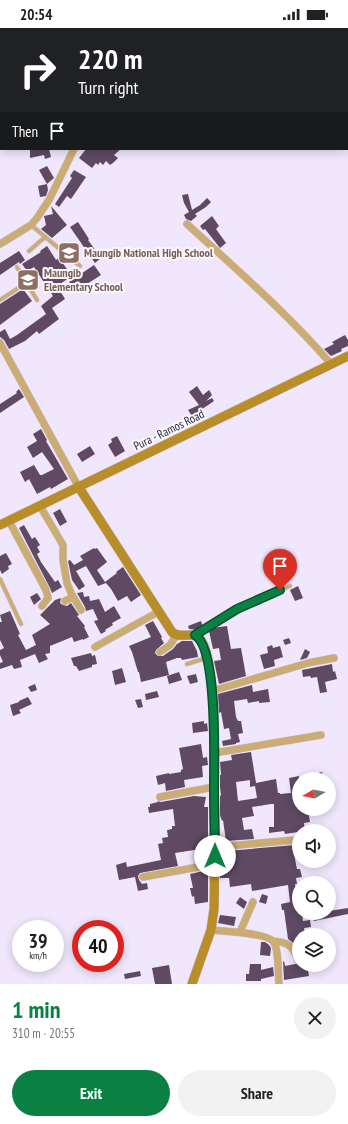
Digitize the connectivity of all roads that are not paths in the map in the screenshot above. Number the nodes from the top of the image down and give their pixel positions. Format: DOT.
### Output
graph roads {
  1 [pos="74,150"];
  2 [pos="186,224"];
  3 [pos="30,225"];
  4 [pos="45,237"];
  5 [pos="0,244"];
  6 [pos="29,250"];
  7 [pos="80,266"];
  8 [pos="17,267"];
  9 [pos="26,283"];
  10 [pos="0,300"];
  11 [pos="37,300"];
  12 [pos="0,343"];
  13 [pos="348,356"];
  14 [pos="331,364"];
  15 [pos="78,486"];
  16 [pos="40,506"];
  17 [pos="9,521"];
  18 [pos="0,525"];
  19 [pos="0,579"];
  20 [pos="290,586"];
  21 [pos="73,597"];
  22 [pos="65,601"];
  23 [pos="42,606"];
  24 [pos="82,610"];
  25 [pos="158,612"];
  26 [pos="21,624"];
  27 [pos="195,635"];
  28 [pos="176,636"];
  29 [pos="95,647"];
  30 [pos="160,652"];
  31 [pos="207,657"];
  32 [pos="334,658"];
  33 [pos="187,664"];
  34 [pos="212,691"];
  35 [pos="321,735"];
  36 [pos="214,753"];
  37 [pos="214,787"];
  38 [pos="160,797"];
  39 [pos="292,840"];
  40 [pos="215,848"];
  41 [pos="215,864"];
  42 [pos="143,877"];
  43 [pos="254,902"];
  44 [pos="211,930"];
  45 [pos="240,932"];
  46 [pos="273,941"];
  47 [pos="292,948"];
  48 [pos="192,984"];
  49 [pos="279,984"];
  1 -- 3 [label="street"];
  2 -- 14 [label="street"];
  3 -- 4 [label="lane"];
  3 -- 5 [label="street"];
  4 -- 6 [label="lane"];
  4 -- 7 [label="lane"];
  8 -- 9 [label="lane"];
  9 -- 10 [label="lane"];
  9 -- 11 [label="lane"];
  12 -- 15 [label="street"];
  13 -- 14 [label="street, Pura - Ramos Road"];
  14 -- 15 [label="street, Pura - Ramos Road"];
  15 -- 16 [label="street, Pura - Ramos Road"];
  15 -- 25 [label="street"];
  16 -- 17 [label="street, Pura - Ramos Road"];
  16 -- 21 [label="street"];
  17 -- 18 [label="street, Pura - Ramos Road"];
  17 -- 23 [label="street"];
  19 -- 26 [label="lane"];
  20 -- 27 [label="lane"];
  21 -- 22 [label="street"];
  21 -- 24 [label="street"];
  25 -- 28 [label="street"];
  25 -- 29 [label="street"];
  27 -- 28 [label="street"];
  27 -- 31 [label="street"];
  28 -- 30 [label="street"];
  31 -- 33 [label="lane"];
  31 -- 34 [label="street"];
  32 -- 34 [label="street"];
  34 -- 36 [label="street"];
  35 -- 36 [label="street"];
  36 -- 37 [label="street"];
  37 -- 38 [label="street"];
  37 -- 40 [label="street"];
  39 -- 40 [label="street"];
  40 -- 41 [label="street"];
  41 -- 42 [label="street"];
  41 -- 44 [label="street"];
  43 -- 45 [label="street"];
  44 -- 45 [label="street"];
  44 -- 48 [label="street"];
  45 -- 46 [label="street"];
  46 -- 47 [label="street"];
  46 -- 49 [label="street"];
}
